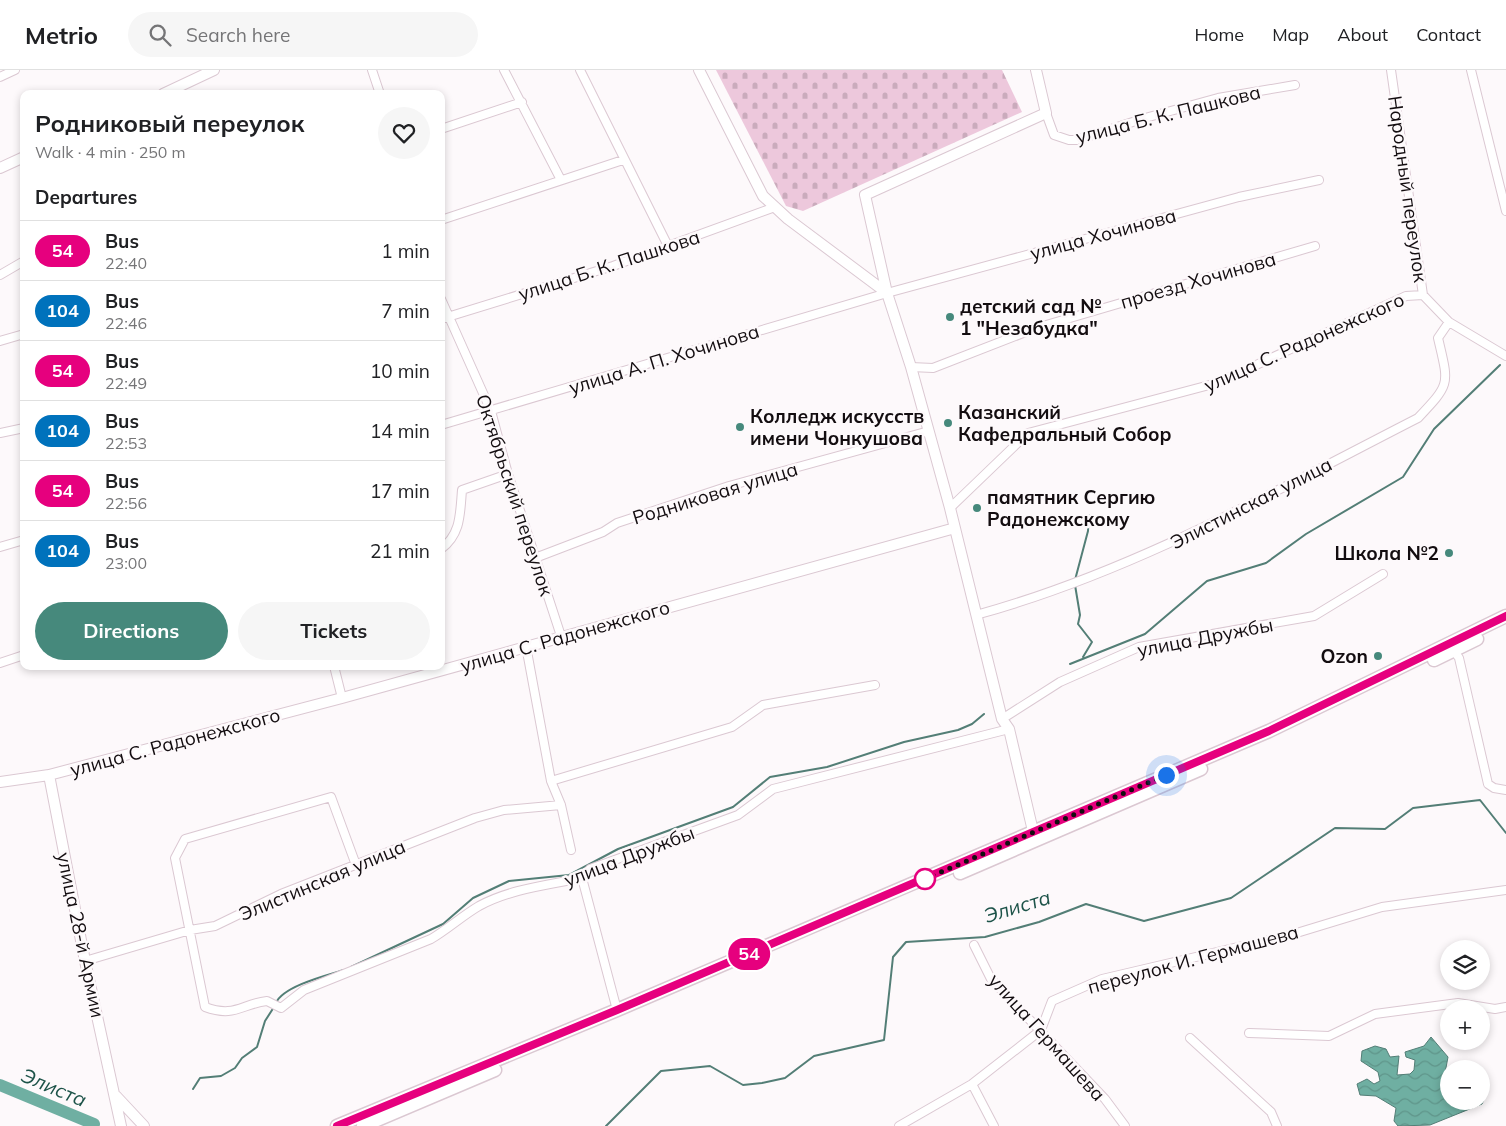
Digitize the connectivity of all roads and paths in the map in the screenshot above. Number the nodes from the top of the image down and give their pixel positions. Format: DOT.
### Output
graph roads {
  1 [pos="16,70"];
  2 [pos="214,70"];
  3 [pos="372,70"];
  4 [pos="504,70"];
  5 [pos="580,70"];
  6 [pos="699,70"];
  7 [pos="1036,70"];
  8 [pos="1391,70"];
  9 [pos="1472,70"];
  10 [pos="0,77"];
  11 [pos="1295,85"];
  12 [pos="172,90"];
  13 [pos="379,90"];
  14 [pos="522,102"];
  15 [pos="1046,113"];
  16 [pos="445,128"];
  17 [pos="20,160"];
  18 [pos="623,160"];
  19 [pos="0,168"];
  20 [pos="562,180"];
  21 [pos="1319,180"];
  22 [pos="775,207"];
  23 [pos="1506,211"];
  24 [pos="445,219"];
  25 [pos="668,246"];
  26 [pos="1314,246"];
  27 [pos="20,263"];
  28 [pos="0,275"];
  29 [pos="887,293"];
  30 [pos="1423,295"];
  31 [pos="445,318"];
  32 [pos="1449,322"];
  33 [pos="20,335"];
  34 [pos="0,341"];
  35 [pos="1506,356"];
  36 [pos="911,366"];
  37 [pos="491,411"];
  38 [pos="445,424"];
  39 [pos="20,429"];
  40 [pos="929,431"];
  41 [pos="0,433"];
  42 [pos="508,474"];
  43 [pos="950,508"];
  44 [pos="955,528"];
  45 [pos="20,541"];
  46 [pos="445,546"];
  47 [pos="0,547"];
  48 [pos="536,558"];
  49 [pos="1383,574"];
  50 [pos="976,615"];
  51 [pos="1506,616"];
  52 [pos="1506,624"];
  53 [pos="561,636"];
  54 [pos="526,646"];
  55 [pos="1452,647"];
  56 [pos="20,656"];
  57 [pos="0,663"];
  58 [pos="445,669"];
  59 [pos="335,670"];
  60 [pos="441,670"];
  61 [pos="875,685"];
  62 [pos="342,698"];
  63 [pos="1002,719"];
  64 [pos="1009,729"];
  65 [pos="49,774"];
  66 [pos="551,781"];
  67 [pos="0,782"];
  68 [pos="1506,790"];
  69 [pos="560,805"];
  70 [pos="1035,836"];
  71 [pos="571,850"];
  72 [pos="356,865"];
  73 [pos="582,878"];
  74 [pos="1506,890"];
  75 [pos="190,930"];
  76 [pos="974,944"];
  77 [pos="85,961"];
  78 [pos="1506,1007"];
  79 [pos="617,1010"];
  80 [pos="1041,1030"];
  81 [pos="1249,1034"];
  82 [pos="1190,1038"];
  83 [pos="972,1084"];
  84 [pos="115,1096"];
  85 [pos="121,1126"];
  86 [pos="144,1126"];
  87 [pos="337,1126"];
  88 [pos="363,1126"];
  89 [pos="899,1126"];
  90 [pos="994,1126"];
  91 [pos="1125,1126"];
  92 [pos="1276,1126"];
  1 -- 10 [label="street"];
  2 -- 12 [label="street"];
  3 -- 13 [label="street"];
  4 -- 14 [label="street"];
  5 -- 18 [label="street"];
  6 -- 22 [label="street"];
  7 -- 15 [label="street"];
  8 -- 30 [label="street, Народный переулок"];
  9 -- 23 [label="street"];
  11 -- 15 [label="street, улица Б. К. Пашкова"];
  14 -- 16 [label="street"];
  14 -- 20 [label="street"];
  15 -- 29 [label="street"];
  17 -- 19 [label="street"];
  18 -- 20 [label="street"];
  18 -- 25 [label="street"];
  20 -- 24 [label="street"];
  21 -- 29 [label="street, улица Хочинова"];
  22 -- 25 [label="street, улица Б. К. Пашкова"];
  22 -- 29 [label="street"];
  25 -- 31 [label="street, улица Б. К. Пашкова"];
  26 -- 36 [label="street, проезд Хочинова"];
  27 -- 28 [label="street"];
  29 -- 36 [label="street"];
  29 -- 37 [label="street, улица А. П. Хочинова"];
  30 -- 32 [label="street, Народный переулок"];
  30 -- 43 [label="street, улица С. Радонежского"];
  31 -- 37 [label="street, Октябрьский переулок"];
  32 -- 35 [label="street, Народный переулок"];
  32 -- 50 [label="street, Элистинская улица"];
  33 -- 34 [label="street"];
  36 -- 40 [label="street"];
  37 -- 38 [label="street, улица А. П. Хочинова"];
  37 -- 42 [label="street, Октябрьский переулок"];
  39 -- 41 [label="street"];
  40 -- 43 [label="street"];
  40 -- 48 [label="street, Родниковая улица"];
  42 -- 46 [label="street"];
  42 -- 48 [label="street, Октябрьский переулок"];
  43 -- 44 [label="street"];
  44 -- 50 [label="street"];
  44 -- 53 [label="street, улица С. Радонежского"];
  45 -- 47 [label="street"];
  48 -- 53 [label="street, Октябрьский переулок"];
  49 -- 63 [label="street, улица Дружбы"];
  50 -- 63 [label="street"];
  51 -- 55 [label="main road"];
  52 -- 55 [label="main road"];
  53 -- 54 [label="street, улица С. Радонежского"];
  54 -- 58 [label="street, улица С. Радонежского"];
  54 -- 66 [label="street"];
  55 -- 68 [label="street"];
  55 -- 70 [label="main road"];
  56 -- 57 [label="street"];
  59 -- 62 [label="street"];
  60 -- 62 [label="street, улица С. Радонежского"];
  61 -- 66 [label="street"];
  62 -- 65 [label="street, улица С. Радонежского"];
  63 -- 64 [label="street"];
  64 -- 70 [label="street"];
  64 -- 73 [label="street, улица Дружбы"];
  65 -- 67 [label="street, улица С. Радонежского"];
  65 -- 77 [label="street, улица 28-й Армии"];
  66 -- 69 [label="street"];
  69 -- 71 [label="street"];
  69 -- 72 [label="street, Элистинская улица"];
  70 -- 79 [label="main road"];
  70 -- 88 [label="main road"];
  72 -- 75 [label="street, Элистинская улица"];
  72 -- 75 [label="street"];
  73 -- 75 [label="street, улица Дружбы"];
  73 -- 79 [label="street"];
  74 -- 80 [label="street, переулок И. Гермашева"];
  75 -- 77 [label="street, Элистинская улица"];
  76 -- 80 [label="street, улица Гермашева"];
  77 -- 84 [label="street, улица 28-й Армии"];
  78 -- 81 [label="street"];
  79 -- 87 [label="main road"];
  80 -- 83 [label="street"];
  80 -- 91 [label="street, улица Гермашева"];
  82 -- 92 [label="street"];
  83 -- 89 [label="street"];
  83 -- 90 [label="street"];
  84 -- 85 [label="street, улица 28-й Армии"];
  84 -- 86 [label="street"];
}
